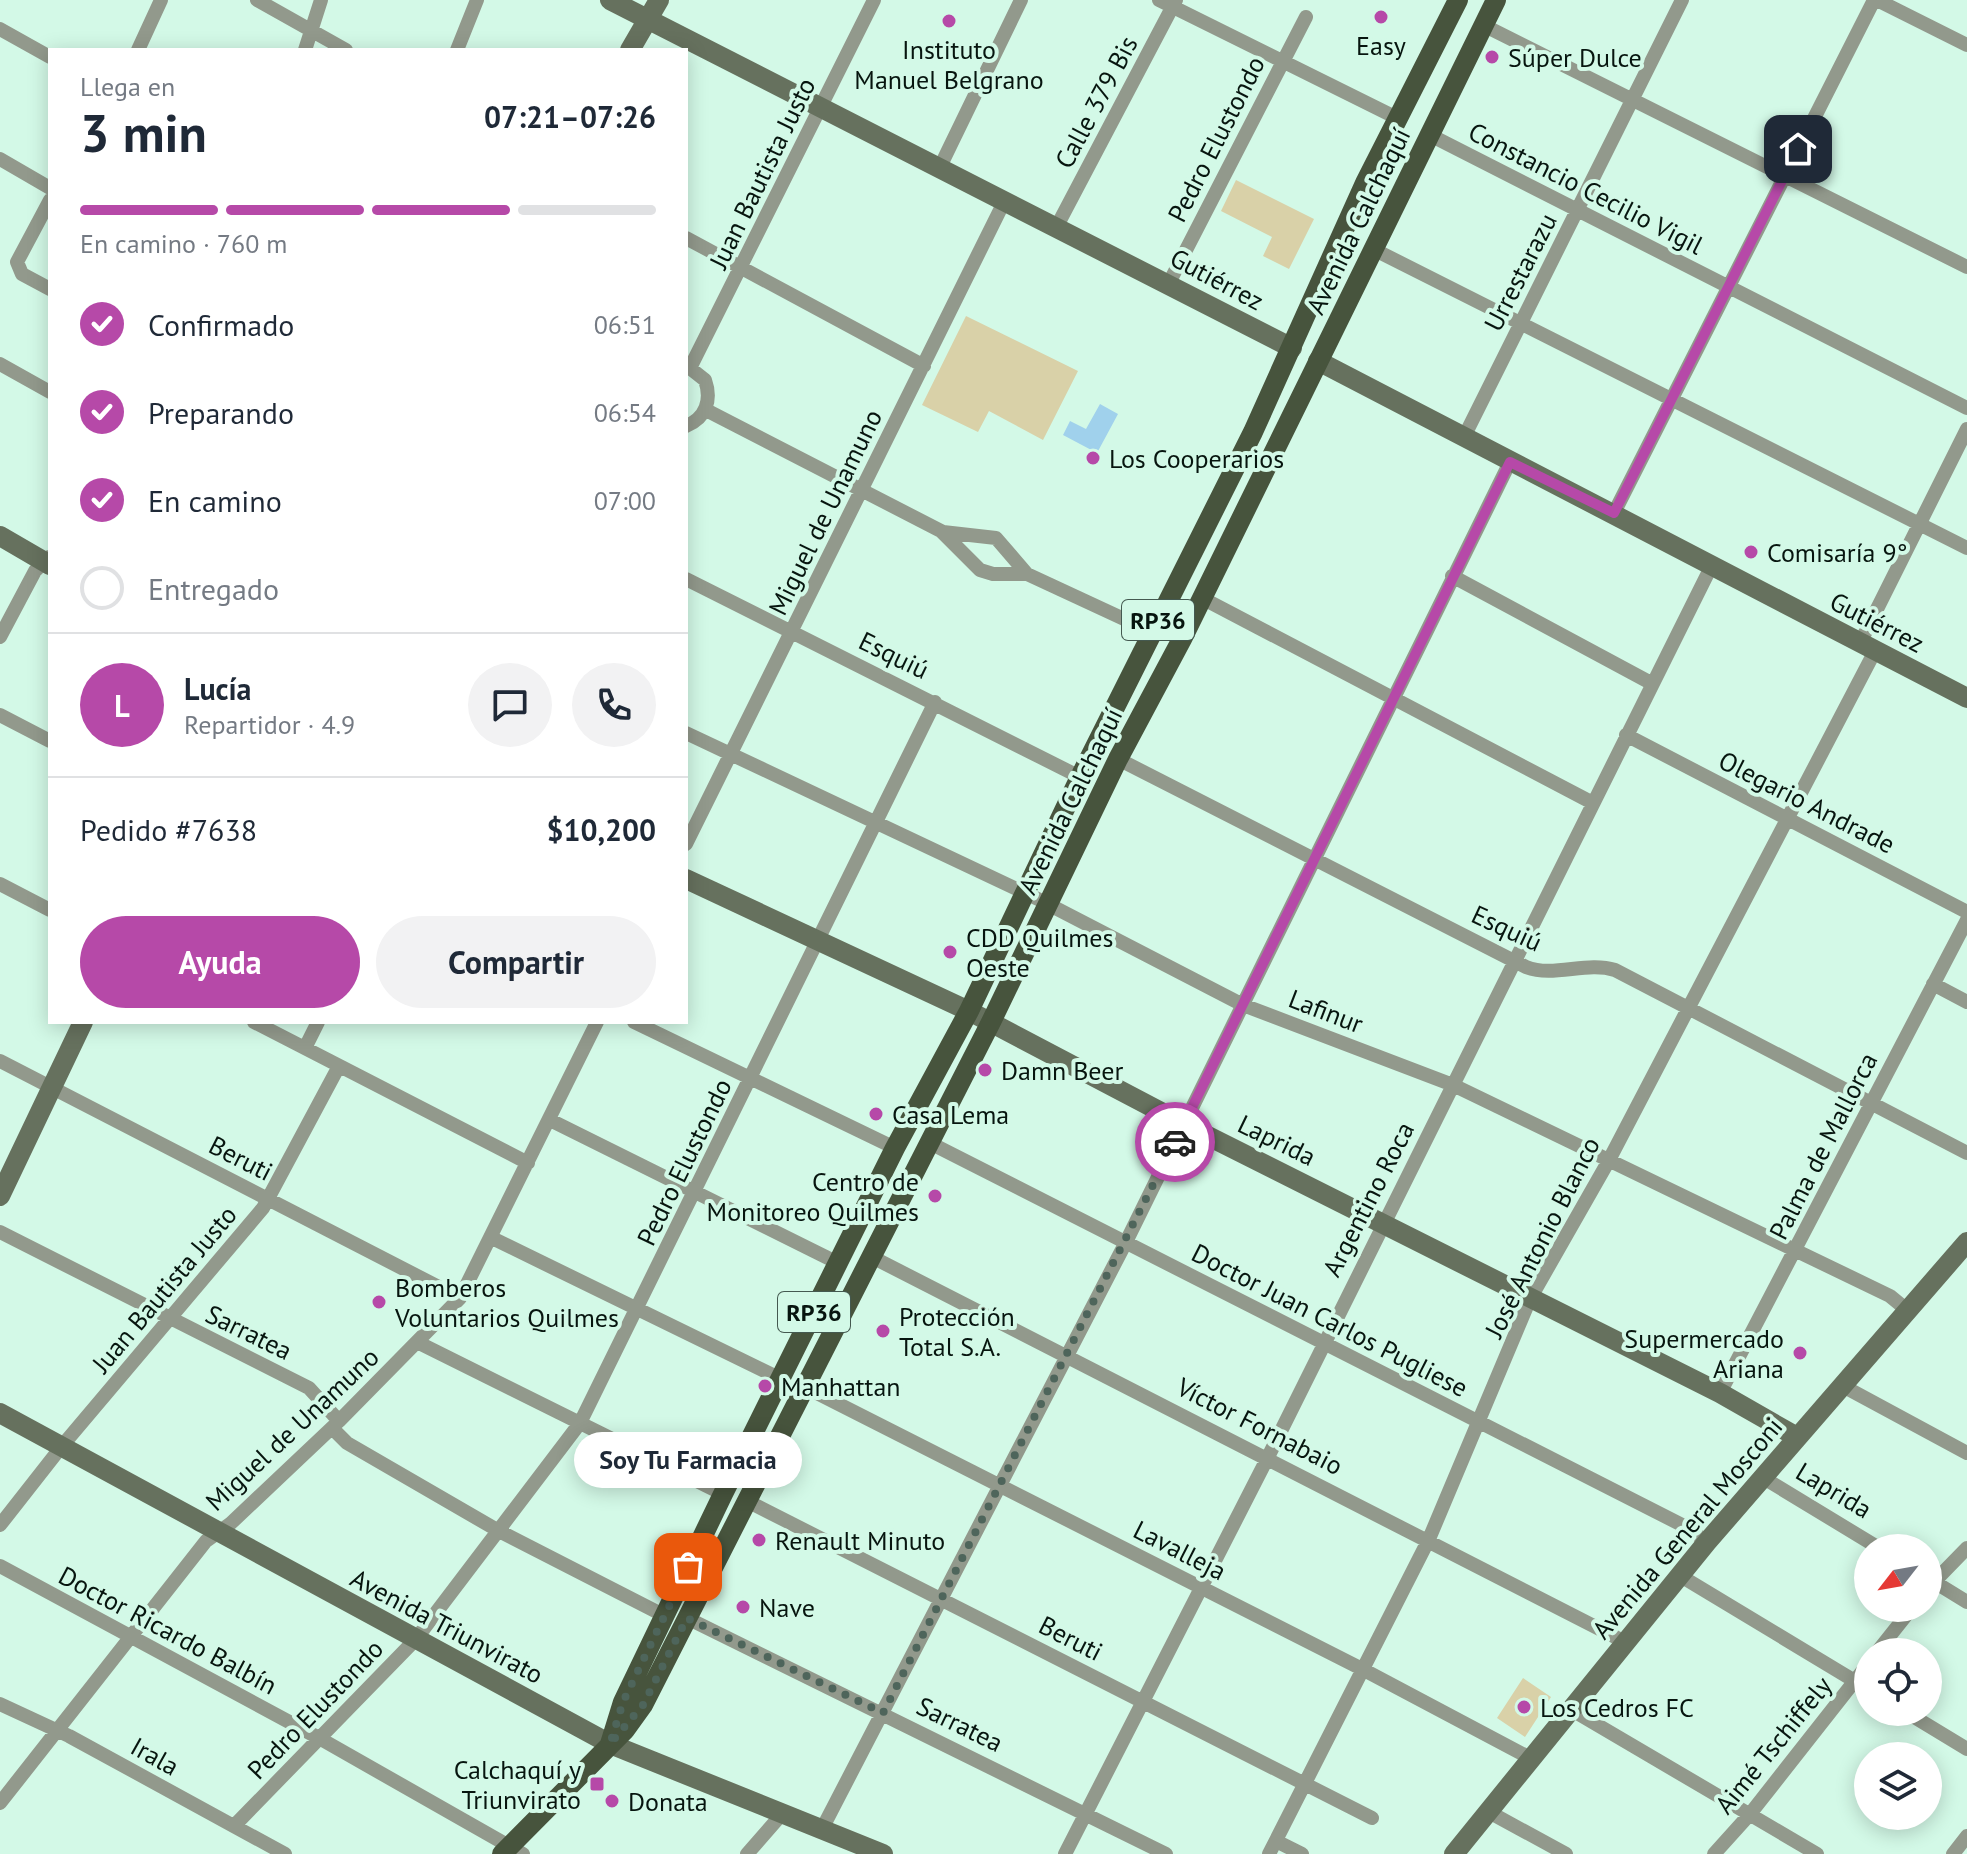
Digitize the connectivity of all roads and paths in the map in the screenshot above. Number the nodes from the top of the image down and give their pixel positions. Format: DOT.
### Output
graph roads {
  1 [pos="161,0"];
  2 [pos="257,0"];
  3 [pos="321,0"];
  4 [pos="477,0"];
  5 [pos="610,0"];
  6 [pos="659,0"];
  7 [pos="874,0"];
  8 [pos="1021,0"];
  9 [pos="1458,0"];
  10 [pos="1496,0"];
  11 [pos="1682,0"];
  12 [pos="1875,0"];
  13 [pos="1169,2"];
  14 [pos="1306,17"];
  15 [pos="648,19"];
  16 [pos="0,29"];
  17 [pos="1491,29"];
  18 [pos="314,32"];
  19 [pos="1967,45"];
  20 [pos="139,48"];
  21 [pos="306,48"];
  22 [pos="342,48"];
  23 [pos="458,48"];
  24 [pos="631,48"];
  25 [pos="48,56"];
  26 [pos="1282,62"];
  27 [pos="1634,100"];
  28 [pos="822,107"];
  29 [pos="1399,119"];
  30 [pos="1434,137"];
  31 [pos="0,159"];
  32 [pos="940,167"];
  33 [pos="1786,174"];
  34 [pos="48,187"];
  35 [pos="1005,200"];
  36 [pos="48,204"];
  37 [pos="1578,211"];
  38 [pos="1057,226"];
  39 [pos="688,239"];
  40 [pos="1375,250"];
  41 [pos="1967,267"];
  42 [pos="742,268"];
  43 [pos="1169,283"];
  44 [pos="48,288"];
  45 [pos="1729,288"];
  46 [pos="1522,322"];
  47 [pos="1292,348"];
  48 [pos="1318,361"];
  49 [pos="0,364"];
  50 [pos="688,366"];
  51 [pos="924,366"];
  52 [pos="48,391"];
  53 [pos="1672,399"];
  54 [pos="1967,408"];
  55 [pos="706,410"];
  56 [pos="688,425"];
  57 [pos="1967,429"];
  58 [pos="1464,437"];
  59 [pos="1510,462"];
  60 [pos="864,489"];
  61 [pos="1614,513"];
  62 [pos="1919,524"];
  63 [pos="941,531"];
  64 [pos="0,536"];
  65 [pos="1967,548"];
  66 [pos="48,561"];
  67 [pos="1712,565"];
  68 [pos="1027,574"];
  69 [pos="1452,576"];
  70 [pos="688,580"];
  71 [pos="1200,597"];
  72 [pos="791,632"];
  73 [pos="1152,632"];
  74 [pos="0,637"];
  75 [pos="1867,647"];
  76 [pos="1651,683"];
  77 [pos="1393,697"];
  78 [pos="1967,698"];
  79 [pos="935,702"];
  80 [pos="0,715"];
  81 [pos="688,734"];
  82 [pos="1626,735"];
  83 [pos="48,740"];
  84 [pos="731,754"];
  85 [pos="1125,762"];
  86 [pos="1080,777"];
  87 [pos="1591,802"];
  88 [pos="1787,819"];
  89 [pos="877,824"];
  90 [pos="688,840"];
  91 [pos="1313,858"];
  92 [pos="688,880"];
  93 [pos="0,884"];
  94 [pos="1024,892"];
  95 [pos="1048,904"];
  96 [pos="48,909"];
  97 [pos="1967,912"];
  98 [pos="1967,920"];
  99 [pos="821,941"];
  100 [pos="1514,960"];
  101 [pos="1933,984"];
  102 [pos="1967,1002"];
  103 [pos="1243,1005"];
  104 [pos="1688,1009"];
  105 [pos="969,1011"];
  106 [pos="991,1022"];
  107 [pos="82,1024"];
  108 [pos="258,1024"];
  109 [pos="317,1024"];
  110 [pos="596,1024"];
  111 [pos="638,1024"];
  112 [pos="305,1048"];
  113 [pos="0,1061"];
  114 [pos="339,1066"];
  115 [pos="752,1079"];
  116 [pos="1453,1085"];
  117 [pos="54,1088"];
  118 [pos="1872,1104"];
  119 [pos="550,1120"];
  120 [pos="1184,1124"];
  121 [pos="930,1143"];
  122 [pos="895,1148"];
  123 [pos="1967,1153"];
  124 [pos="1608,1162"];
  125 [pos="528,1163"];
  126 [pos="695,1195"];
  127 [pos="0,1196"];
  128 [pos="270,1199"];
  129 [pos="1383,1223"];
  130 [pos="0,1232"];
  131 [pos="492,1238"];
  132 [pos="1126,1242"];
  133 [pos="1967,1242"];
  134 [pos="1795,1252"];
  135 [pos="872,1257"];
  136 [pos="838,1263"];
  137 [pos="460,1298"];
  138 [pos="1530,1299"];
  139 [pos="639,1309"];
  140 [pos="1907,1310"];
  141 [pos="171,1320"];
  142 [pos="1324,1342"];
  143 [pos="419,1343"];
  144 [pos="1068,1355"];
  145 [pos="781,1379"];
  146 [pos="1841,1385"];
  147 [pos="805,1387"];
  148 [pos="1720,1393"];
  149 [pos="0,1413"];
  150 [pos="580,1423"];
  151 [pos="1479,1424"];
  152 [pos="336,1425"];
  153 [pos="1797,1437"];
  154 [pos="62,1446"];
  155 [pos="1967,1453"];
  156 [pos="1268,1457"];
  157 [pos="1762,1477"];
  158 [pos="1000,1485"];
  159 [pos="723,1494"];
  160 [pos="749,1502"];
  161 [pos="0,1525"];
  162 [pos="219,1531"];
  163 [pos="499,1531"];
  164 [pos="1856,1534"];
  165 [pos="1429,1539"];
  166 [pos="1707,1542"];
  167 [pos="1967,1548"];
  168 [pos="0,1566"];
  169 [pos="1942,1571"];
  170 [pos="1679,1575"];
  171 [pos="1202,1588"];
  172 [pos="1942,1588"];
  173 [pos="942,1599"];
  174 [pos="1967,1602"];
  175 [pos="665,1616"];
  176 [pos="687,1618"];
  177 [pos="1901,1622"];
  178 [pos="129,1638"];
  179 [pos="1888,1638"];
  180 [pos="416,1639"];
  181 [pos="1625,1642"];
  182 [pos="1364,1670"];
  183 [pos="1854,1680"];
  184 [pos="1854,1694"];
  185 [pos="1145,1703"];
  186 [pos="0,1704"];
  187 [pos="1572,1710"];
  188 [pos="883,1713"];
  189 [pos="1929,1726"];
  190 [pos="57,1731"];
  191 [pos="319,1738"];
  192 [pos="610,1744"];
  193 [pos="1967,1749"];
  194 [pos="1532,1759"];
  195 [pos="1306,1785"];
  196 [pos="0,1803"];
  197 [pos="1489,1812"];
  198 [pos="1086,1813"];
  199 [pos="782,1814"];
  200 [pos="1750,1814"];
  201 [pos="1372,1818"];
  202 [pos="234,1826"];
  203 [pos="822,1829"];
  204 [pos="1967,1836"];
  205 [pos="1273,1848"];
  206 [pos="511,1851"];
  207 [pos="285,1854"];
  208 [pos="747,1854"];
  209 [pos="883,1854"];
  210 [pos="1065,1854"];
  211 [pos="1166,1854"];
  212 [pos="1302,1854"];
  213 [pos="1454,1854"];
  214 [pos="1566,1854"];
  215 [pos="1714,1854"];
  216 [pos="1817,1854"];
  217 [pos="1953,1854"];
  1 -- 20 [label="street"];
  2 -- 18 [label="street"];
  3 -- 18 [label="street"];
  4 -- 23 [label="street"];
  5 -- 15 [label="street, Gutiérrez"];
  6 -- 15 [label="street"];
  7 -- 28 [label="street, Juan Bautista Justo"];
  8 -- 32 [label="street"];
  9 -- 29 [label="main road, Avenida Calchaquí / RP36"];
  10 -- 17 [label="main road, Avenida Calchaquí / RP36"];
  11 -- 27 [label="street, Urrestarazu"];
  12 -- 19 [label="street"];
  12 -- 33 [label="street"];
  13 -- 26 [label="street"];
  13 -- 38 [label="street, Calle 379 Bis"];
  14 -- 26 [label="street, Pedro Elustondo"];
  15 -- 24 [label="street"];
  15 -- 28 [label="street, Gutiérrez"];
  16 -- 25 [label="street"];
  17 -- 27 [label="street"];
  17 -- 30 [label="main road, Avenida Calchaquí / RP36"];
  18 -- 21 [label="street"];
  18 -- 22 [label="street"];
  26 -- 29 [label="street"];
  26 -- 43 [label="street, Pedro Elustondo"];
  27 -- 33 [label="street"];
  27 -- 37 [label="street, Urrestarazu"];
  28 -- 32 [label="street, Gutiérrez"];
  28 -- 42 [label="street, Juan Bautista Justo"];
  29 -- 47 [label="main road, Avenida Calchaquí / RP36"];
  30 -- 37 [label="street, Constancio Cecilio Vigil"];
  30 -- 40 [label="main road, Avenida Calchaquí / RP36"];
  31 -- 34 [label="street"];
  32 -- 35 [label="street, Gutiérrez"];
  33 -- 41 [label="street"];
  33 -- 45 [label="street"];
  35 -- 38 [label="street, Gutiérrez"];
  35 -- 51 [label="street, Miguel de Unamuno"];
  36 -- 44 [label="street"];
  37 -- 45 [label="street, Constancio Cecilio Vigil"];
  37 -- 46 [label="street, Urrestarazu"];
  38 -- 43 [label="street, Gutiérrez"];
  39 -- 42 [label="street"];
  40 -- 46 [label="street"];
  40 -- 48 [label="main road, Avenida Calchaquí / RP36"];
  42 -- 50 [label="street, Juan Bautista Justo"];
  42 -- 51 [label="street"];
  43 -- 47 [label="street, Gutiérrez"];
  45 -- 53 [label="street"];
  45 -- 54 [label="street, Constancio Cecilio Vigil"];
  46 -- 53 [label="street"];
  46 -- 58 [label="street, Urrestarazu"];
  47 -- 48 [label="street, Gutiérrez"];
  47 -- 73 [label="main road, Avenida Calchaquí / RP36"];
  48 -- 58 [label="street, Gutiérrez"];
  48 -- 71 [label="main road, Avenida Calchaquí / RP36"];
  49 -- 52 [label="street"];
  50 -- 55 [label="street"];
  51 -- 60 [label="street, Miguel de Unamuno"];
  53 -- 61 [label="street"];
  53 -- 62 [label="street"];
  55 -- 56 [label="street"];
  55 -- 60 [label="street"];
  57 -- 62 [label="street, José Antonio Blanco"];
  58 -- 59 [label="street, Gutiérrez"];
  59 -- 61 [label="street, Gutiérrez"];
  59 -- 69 [label="street"];
  60 -- 63 [label="street"];
  60 -- 72 [label="street, Miguel de Unamuno"];
  61 -- 67 [label="street, Gutiérrez"];
  62 -- 65 [label="street"];
  62 -- 75 [label="street, José Antonio Blanco"];
  63 -- 68 [label="street"];
  63 -- 68 [label="street"];
  64 -- 66 [label="street"];
  66 -- 74 [label="street"];
  67 -- 75 [label="street, Gutiérrez"];
  67 -- 76 [label="street, Argentino Roca"];
  68 -- 73 [label="street"];
  69 -- 76 [label="street"];
  69 -- 77 [label="street"];
  70 -- 72 [label="street, Esquiú"];
  71 -- 77 [label="street"];
  71 -- 85 [label="main road, Avenida Calchaquí / RP36"];
  72 -- 79 [label="street, Esquiú"];
  72 -- 84 [label="street, Miguel de Unamuno"];
  73 -- 86 [label="main road, Avenida Calchaquí / RP36"];
  75 -- 78 [label="street, Gutiérrez"];
  75 -- 88 [label="street, José Antonio Blanco"];
  76 -- 82 [label="street, Argentino Roca"];
  77 -- 87 [label="street"];
  77 -- 91 [label="street"];
  79 -- 86 [label="street, Esquiú"];
  79 -- 89 [label="street, Pedro Elustondo"];
  80 -- 83 [label="street"];
  81 -- 84 [label="street, Lafinur"];
  82 -- 87 [label="street, Argentino Roca"];
  82 -- 88 [label="street, Olegario Andrade"];
  84 -- 89 [label="street, Lafinur"];
  84 -- 90 [label="street, Miguel de Unamuno"];
  85 -- 91 [label="street, Esquiú"];
  85 -- 95 [label="main road, Avenida Calchaquí / RP36"];
  86 -- 94 [label="main road, Avenida Calchaquí / RP36"];
  87 -- 100 [label="street, Argentino Roca"];
  88 -- 97 [label="street, Olegario Andrade"];
  88 -- 104 [label="street, José Antonio Blanco"];
  89 -- 94 [label="street, Lafinur"];
  89 -- 99 [label="street, Pedro Elustondo"];
  91 -- 100 [label="street, Esquiú"];
  91 -- 103 [label="street"];
  92 -- 99 [label="street, Laprida"];
  93 -- 96 [label="street"];
  94 -- 95 [label="street, Lafinur"];
  94 -- 105 [label="main road, Avenida Calchaquí / RP36"];
  95 -- 103 [label="street, Lafinur"];
  95 -- 106 [label="main road, Avenida Calchaquí / RP36"];
  98 -- 101 [label="street, Palma de Mallorca"];
  99 -- 105 [label="street, Laprida"];
  99 -- 115 [label="street, Pedro Elustondo"];
  100 -- 104 [label="street, Esquiú"];
  100 -- 116 [label="street, Argentino Roca"];
  101 -- 102 [label="street"];
  101 -- 118 [label="street, Palma de Mallorca"];
  103 -- 116 [label="street, Lafinur"];
  103 -- 120 [label="street"];
  104 -- 118 [label="street, Esquiú"];
  104 -- 124 [label="street, José Antonio Blanco"];
  105 -- 106 [label="street, Laprida"];
  105 -- 122 [label="main road, Avenida Calchaquí / RP36"];
  106 -- 120 [label="street, Laprida"];
  106 -- 121 [label="main road, Avenida Calchaquí / RP36"];
  107 -- 117 [label="street"];
  108 -- 112 [label="street"];
  109 -- 112 [label="street"];
  110 -- 119 [label="street, Miguel de Unamuno"];
  111 -- 115 [label="street"];
  112 -- 114 [label="street"];
  113 -- 117 [label="street, Beruti"];
  114 -- 125 [label="street"];
  114 -- 128 [label="street, Juan Bautista Justo"];
  115 -- 122 [label="street"];
  115 -- 126 [label="street, Pedro Elustondo"];
  116 -- 124 [label="street, Lafinur"];
  116 -- 129 [label="street, Argentino Roca"];
  117 -- 127 [label="street"];
  117 -- 128 [label="street, Beruti"];
  118 -- 123 [label="street, Esquiú"];
  118 -- 134 [label="street, Palma de Mallorca"];
  119 -- 125 [label="street, Miguel de Unamuno"];
  119 -- 126 [label="street"];
  120 -- 129 [label="street, Laprida"];
  120 -- 132 [label="street"];
  121 -- 132 [label="street, Doctor Juan Carlos Pugliese"];
  121 -- 135 [label="main road, Avenida Calchaquí / RP36"];
  122 -- 136 [label="main road, Avenida Calchaquí / RP36"];
  124 -- 134 [label="street, Lafinur"];
  124 -- 138 [label="street, José Antonio Blanco"];
  125 -- 131 [label="street, Miguel de Unamuno"];
  126 -- 136 [label="street"];
  126 -- 139 [label="street, Pedro Elustondo"];
  128 -- 137 [label="street, Beruti"];
  128 -- 141 [label="street, Juan Bautista Justo"];
  129 -- 138 [label="street, Laprida"];
  129 -- 142 [label="street, Argentino Roca"];
  130 -- 141 [label="street, Sarratea"];
  131 -- 137 [label="street, Miguel de Unamuno"];
  131 -- 139 [label="street"];
  132 -- 142 [label="street, Doctor Juan Carlos Pugliese"];
  132 -- 144 [label="street"];
  133 -- 140 [label="street, Avenida General Mosconi"];
  134 -- 140 [label="street, Lafinur"];
  134 -- 148 [label="street, Palma de Mallorca"];
  135 -- 144 [label="street, Víctor Fornabaio"];
  135 -- 147 [label="main road, Avenida Calchaquí / RP36"];
  136 -- 145 [label="main road, Avenida Calchaquí / RP36"];
  137 -- 143 [label="street, Miguel de Unamuno"];
  138 -- 148 [label="street, Laprida"];
  138 -- 151 [label="street, José Antonio Blanco"];
  139 -- 145 [label="street"];
  139 -- 150 [label="street, Pedro Elustondo"];
  140 -- 146 [label="street, Avenida General Mosconi"];
  141 -- 152 [label="street, Sarratea"];
  141 -- 154 [label="street, Juan Bautista Justo"];
  142 -- 151 [label="street, Doctor Juan Carlos Pugliese"];
  142 -- 156 [label="street, Argentino Roca"];
  143 -- 150 [label="street"];
  143 -- 152 [label="street, Miguel de Unamuno"];
  144 -- 156 [label="street, Víctor Fornabaio"];
  144 -- 158 [label="street"];
  145 -- 159 [label="main road, Avenida Calchaquí / RP36"];
  146 -- 153 [label="street, Avenida General Mosconi"];
  146 -- 155 [label="street"];
  147 -- 158 [label="street, Lavalleja"];
  147 -- 160 [label="main road, Avenida Calchaquí / RP36"];
  148 -- 153 [label="street, Laprida"];
  149 -- 154 [label="street, Avenida Triunvirato"];
  150 -- 159 [label="street"];
  150 -- 163 [label="street, Pedro Elustondo"];
  151 -- 165 [label="street, José Antonio Blanco"];
  151 -- 166 [label="street, Doctor Juan Carlos Pugliese"];
  152 -- 162 [label="street, Miguel de Unamuno"];
  152 -- 163 [label="street, Sarratea"];
  153 -- 157 [label="street, Avenida General Mosconi"];
  154 -- 161 [label="street, Juan Bautista Justo"];
  154 -- 162 [label="street, Avenida Triunvirato"];
  156 -- 165 [label="street, Víctor Fornabaio"];
  156 -- 171 [label="street, Argentino Roca"];
  157 -- 164 [label="street, Laprida"];
  157 -- 166 [label="street, Avenida General Mosconi"];
  158 -- 171 [label="street, Lavalleja"];
  158 -- 173 [label="street"];
  159 -- 175 [label="main road, Avenida Calchaquí / RP36"];
  160 -- 173 [label="street, Beruti"];
  160 -- 176 [label="main road, Avenida Calchaquí / RP36"];
  162 -- 178 [label="street, Miguel de Unamuno"];
  162 -- 180 [label="street, Avenida Triunvirato"];
  163 -- 175 [label="street, Sarratea"];
  163 -- 180 [label="street, Pedro Elustondo"];
  165 -- 181 [label="street, Víctor Fornabaio"];
  165 -- 182 [label="street, José Antonio Blanco"];
  166 -- 170 [label="street, Avenida General Mosconi"];
  167 -- 169 [label="street"];
  168 -- 178 [label="street, Doctor Ricardo Balbín"];
  170 -- 181 [label="street, Avenida General Mosconi"];
  170 -- 183 [label="street"];
  171 -- 182 [label="street, Lavalleja"];
  171 -- 185 [label="street, Argentino Roca"];
  172 -- 174 [label="street"];
  173 -- 185 [label="street, Beruti"];
  173 -- 188 [label="street"];
  175 -- 192 [label="main road, Avenida Calchaquí / RP36"];
  176 -- 188 [label="street, Sarratea"];
  176 -- 192 [label="main road, Avenida Calchaquí / RP36"];
  177 -- 179 [label="street"];
  178 -- 190 [label="street, Miguel de Unamuno"];
  178 -- 191 [label="street, Doctor Ricardo Balbín"];
  180 -- 191 [label="street, Pedro Elustondo"];
  180 -- 192 [label="street, Avenida Triunvirato"];
  181 -- 187 [label="street, Avenida General Mosconi"];
  182 -- 194 [label="street, Lavalleja"];
  182 -- 195 [label="street, José Antonio Blanco"];
  184 -- 200 [label="street, Aimé Tschiffely"];
  185 -- 195 [label="street, Beruti"];
  185 -- 198 [label="street, Argentino Roca"];
  186 -- 190 [label="street, Irala"];
  187 -- 194 [label="street, Avenida General Mosconi"];
  187 -- 200 [label="street"];
  188 -- 198 [label="street, Sarratea"];
  188 -- 203 [label="street"];
  189 -- 193 [label="street"];
  190 -- 196 [label="street, Miguel de Unamuno"];
  190 -- 202 [label="street, Irala"];
  191 -- 202 [label="street, Pedro Elustondo"];
  191 -- 206 [label="street, Doctor Ricardo Balbín"];
  192 -- 199 [label="street, Avenida Triunvirato"];
  192 -- 206 [label="main road, Avenida Calchaquí / RP36"];
  194 -- 197 [label="street, Avenida General Mosconi"];
  195 -- 201 [label="street, Beruti"];
  195 -- 205 [label="street, José Antonio Blanco"];
  197 -- 213 [label="street, Avenida General Mosconi"];
  197 -- 214 [label="street"];
  198 -- 210 [label="street, Argentino Roca"];
  198 -- 211 [label="street, Sarratea"];
  199 -- 203 [label="street, Avenida Triunvirato"];
  199 -- 208 [label="street"];
  200 -- 215 [label="street, Aimé Tschiffely"];
  200 -- 216 [label="street"];
  202 -- 207 [label="street, Irala"];
  203 -- 209 [label="street, Avenida Triunvirato"];
  204 -- 217 [label="street"];
  205 -- 212 [label="street"];
}
